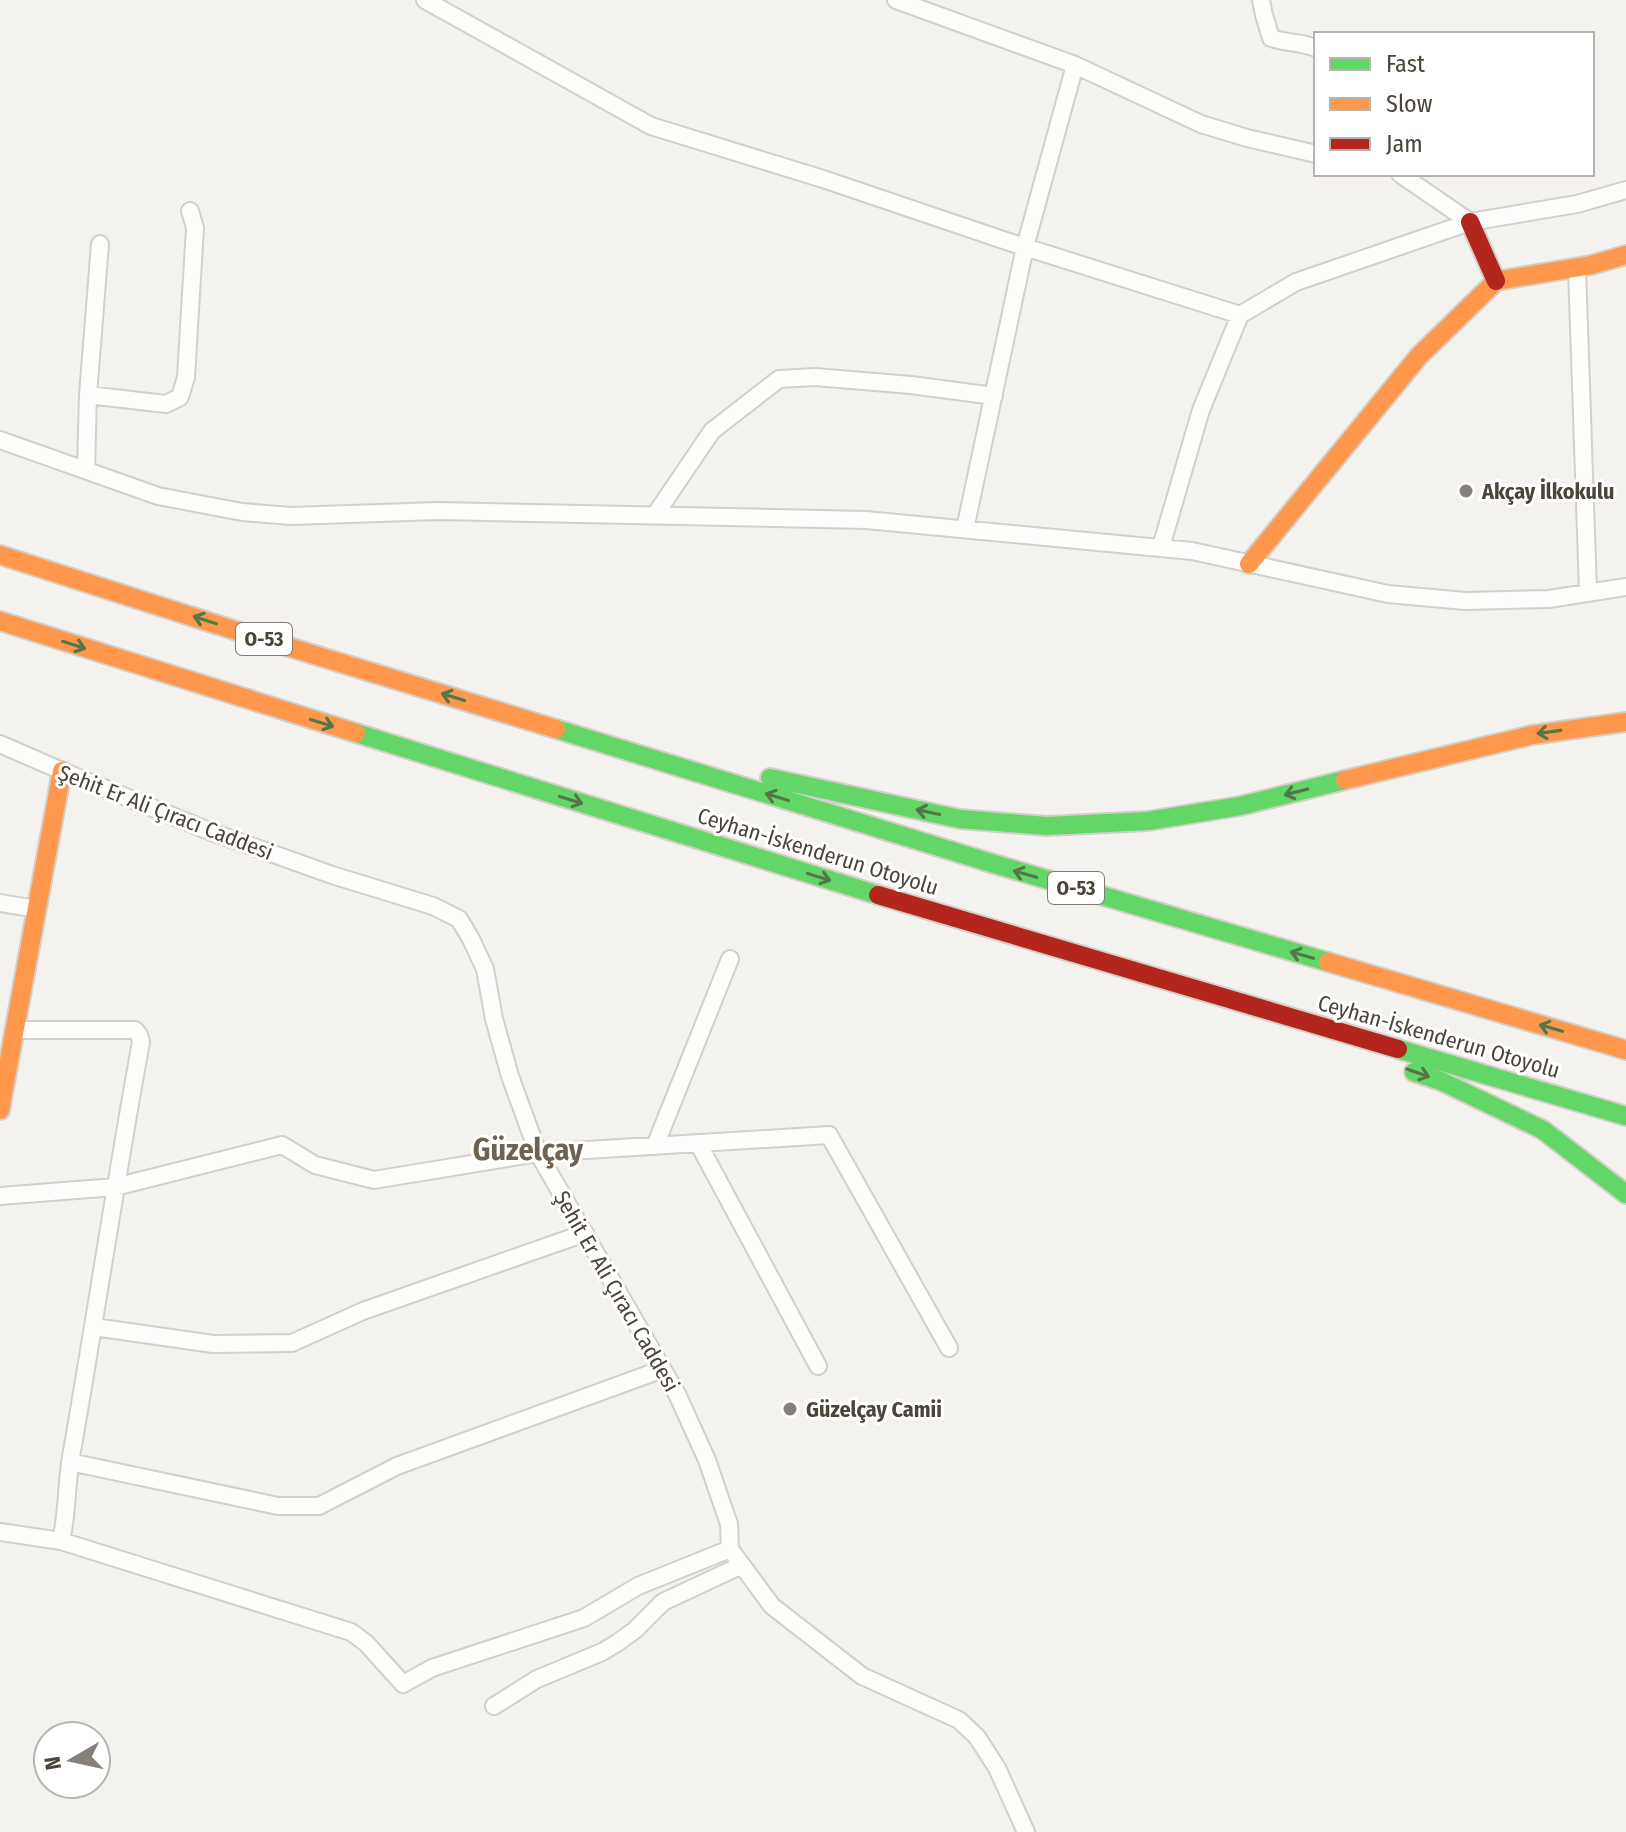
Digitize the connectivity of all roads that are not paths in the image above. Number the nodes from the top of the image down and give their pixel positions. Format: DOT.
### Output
graph roads {
  1 [pos="425,0"];
  2 [pos="896,0"];
  3 [pos="1261,0"];
  4 [pos="1314,47"];
  5 [pos="1075,65"];
  6 [pos="1314,154"];
  7 [pos="1403,176"];
  8 [pos="1626,190"];
  9 [pos="190,211"];
  10 [pos="1470,222"];
  11 [pos="100,244"];
  12 [pos="1025,247"];
  13 [pos="1626,255"];
  14 [pos="1584,266"];
  15 [pos="1626,269"];
  16 [pos="1496,281"];
  17 [pos="1240,315"];
  18 [pos="88,395"];
  19 [pos="994,396"];
  20 [pos="0,440"];
  21 [pos="86,470"];
  22 [pos="655,515"];
  23 [pos="965,529"];
  24 [pos="1161,547"];
  25 [pos="0,555"];
  26 [pos="1249,564"];
  27 [pos="1626,587"];
  28 [pos="1588,592"];
  29 [pos="0,621"];
  30 [pos="528,721"];
  31 [pos="1626,722"];
  32 [pos="0,744"];
  33 [pos="62,771"];
  34 [pos="0,903"];
  35 [pos="37,909"];
  36 [pos="973,924"];
  37 [pos="730,959"];
  38 [pos="15,1030"];
  39 [pos="1626,1050"];
  40 [pos="0,1110"];
  41 [pos="1626,1116"];
  42 [pos="698,1143"];
  43 [pos="655,1146"];
  44 [pos="538,1153"];
  45 [pos="115,1187"];
  46 [pos="1626,1194"];
  47 [pos="0,1196"];
  48 [pos="585,1233"];
  49 [pos="94,1327"];
  50 [pos="949,1348"];
  51 [pos="818,1366"];
  52 [pos="663,1369"];
  53 [pos="70,1462"];
  54 [pos="0,1532"];
  55 [pos="61,1541"];
  56 [pos="730,1549"];
  57 [pos="742,1565"];
  58 [pos="494,1706"];
  59 [pos="1026,1832"];
  1 -- 12 [label="street"];
  2 -- 5 [label="street"];
  3 -- 4 [label="street"];
  5 -- 6 [label="street"];
  5 -- 12 [label="street"];
  7 -- 10 [label="street"];
  8 -- 10 [label="street"];
  9 -- 18 [label="street"];
  10 -- 16 [label="main road"];
  10 -- 17 [label="street"];
  11 -- 18 [label="street"];
  12 -- 17 [label="street"];
  12 -- 19 [label="street"];
  13 -- 14 [label="main road"];
  14 -- 15 [label="street"];
  14 -- 16 [label="main road"];
  14 -- 28 [label="street"];
  16 -- 26 [label="main road"];
  17 -- 24 [label="street"];
  18 -- 21 [label="street"];
  19 -- 22 [label="street"];
  19 -- 23 [label="street"];
  20 -- 21 [label="street"];
  21 -- 22 [label="street"];
  22 -- 23 [label="street"];
  23 -- 24 [label="street"];
  24 -- 26 [label="street"];
  30 -- 25 [label="main road, Ceyhan-İskenderun Otoyolu / O-53, one-way"];
  26 -- 28 [label="street"];
  27 -- 28 [label="street"];
  29 -- 36 [label="main road, Ceyhan-İskenderun Otoyolu, one-way"];
  31 -- 30 [label="main road, one-way"];
  39 -- 30 [label="main road, Ceyhan-İskenderun Otoyolu / O-53, one-way"];
  32 -- 33 [label="street, Şehit Er Ali Çıracı Caddesi"];
  33 -- 35 [label="main road"];
  33 -- 44 [label="street, Şehit Er Ali Çıracı Caddesi"];
  34 -- 35 [label="street"];
  35 -- 38 [label="main road"];
  36 -- 41 [label="main road, Ceyhan-İskenderun Otoyolu"];
  36 -- 46 [label="main road, one-way"];
  37 -- 43 [label="street"];
  38 -- 40 [label="main road"];
  38 -- 45 [label="street"];
  42 -- 43 [label="street"];
  42 -- 50 [label="street"];
  42 -- 51 [label="street"];
  43 -- 44 [label="street"];
  44 -- 45 [label="street"];
  44 -- 48 [label="street, Şehit Er Ali Çıracı Caddesi"];
  45 -- 47 [label="street"];
  45 -- 49 [label="street"];
  48 -- 49 [label="street"];
  48 -- 52 [label="street, Şehit Er Ali Çıracı Caddesi"];
  49 -- 53 [label="street"];
  52 -- 53 [label="street"];
  52 -- 56 [label="street, Şehit Er Ali Çıracı Caddesi"];
  53 -- 55 [label="street"];
  54 -- 55 [label="street"];
  55 -- 56 [label="street"];
  56 -- 57 [label="street, Şehit Er Ali Çıracı Caddesi"];
  57 -- 58 [label="street"];
  57 -- 59 [label="street, Şehit Er Ali Çıracı Caddesi"];
}
